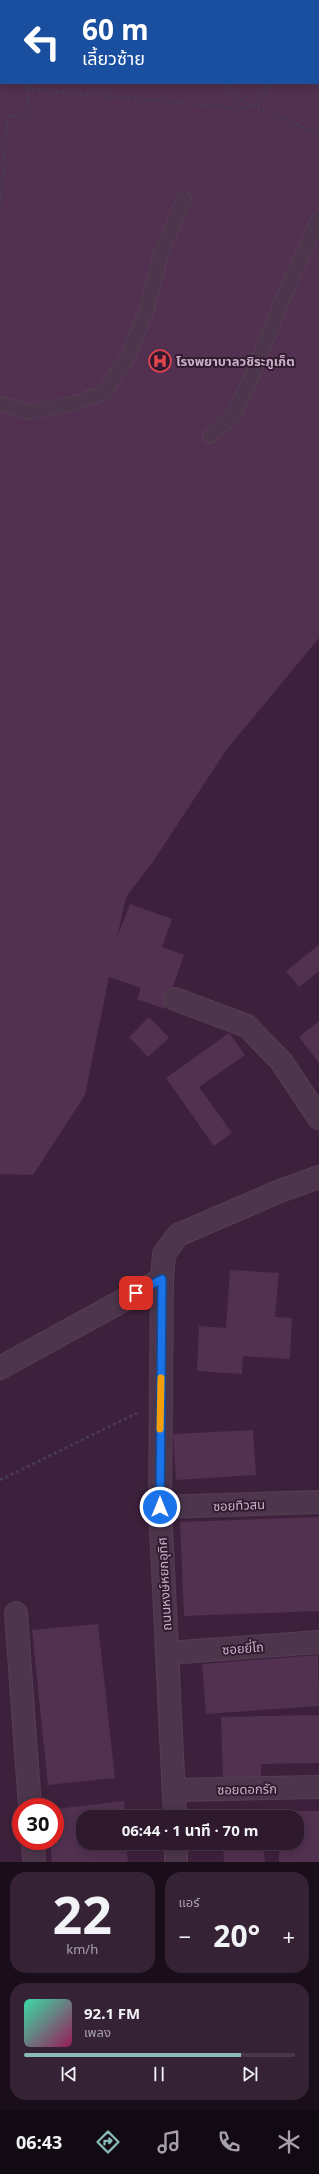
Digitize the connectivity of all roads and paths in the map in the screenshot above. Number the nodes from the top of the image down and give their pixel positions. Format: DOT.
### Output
graph roads {
  1 [pos="31,84"];
  2 [pos="226,84"];
  3 [pos="269,84"];
  4 [pos="29,89"];
  5 [pos="258,106"];
  6 [pos="319,134"];
  7 [pos="184,199"];
  8 [pos="0,207"];
  9 [pos="319,218"];
  10 [pos="0,404"];
  11 [pos="210,436"];
  12 [pos="175,999"];
  13 [pos="319,1118"];
  14 [pos="319,1177"];
  15 [pos="162,1279"];
  16 [pos="0,1368"];
  17 [pos="161,1401"];
  18 [pos="0,1480"];
  19 [pos="319,1502"];
  20 [pos="160,1507"];
  21 [pos="16,1613"];
  22 [pos="319,1642"];
  23 [pos="168,1653"];
  24 [pos="319,1787"];
  25 [pos="174,1790"];
  26 [pos="29,1798"];
  27 [pos="175,1810"];
  28 [pos="33,1850"];
  29 [pos="176,1850"];
  30 [pos="34,1862"];
  31 [pos="176,1862"];
  1 -- 4 [label="path"];
  2 -- 5 [label="path"];
  3 -- 5 [label="path"];
  4 -- 5 [label="path"];
  4 -- 8 [label="path"];
  5 -- 6 [label="path"];
  7 -- 10 [label="lane"];
  9 -- 11 [label="lane"];
  12 -- 13 [label="street"];
  14 -- 15 [label="street, ถนนหงษ์หยกอุทิศ"];
  15 -- 16 [label="street"];
  15 -- 17 [label="street, ถนนหงษ์หยกอุทิศ"];
  17 -- 18 [label="path"];
  17 -- 20 [label="street, ถนนหงษ์หยกอุทิศ"];
  19 -- 20 [label="street, ซอยทิวสน"];
  20 -- 23 [label="street, ถนนหงษ์หยกอุทิศ"];
  21 -- 26 [label="street"];
  22 -- 23 [label="street, ซอยยี่โถ"];
  23 -- 25 [label="street, ถนนหงษ์หยกอุทิศ"];
  24 -- 25 [label="street, ซอยดอกรัก"];
  25 -- 27 [label="street, ถนนหงษ์หยกอุทิศ"];
  28 -- 30 [label="street"];
  29 -- 31 [label="street"];
}
